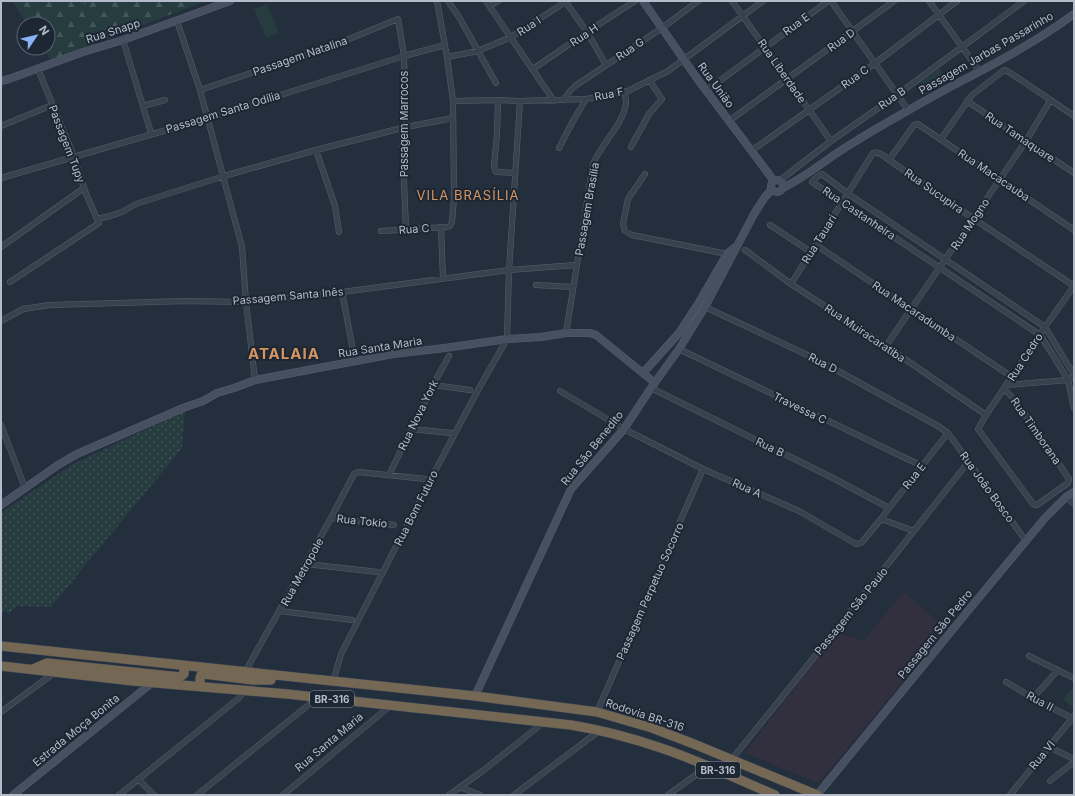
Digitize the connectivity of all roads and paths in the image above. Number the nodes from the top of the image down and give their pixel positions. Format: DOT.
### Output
graph roads {
  1 [pos="230,1"];
  2 [pos="437,1"];
  3 [pos="448,1"];
  4 [pos="486,1"];
  5 [pos="498,1"];
  6 [pos="566,1"];
  7 [pos="635,1"];
  8 [pos="643,1"];
  9 [pos="698,1"];
  10 [pos="732,1"];
  11 [pos="763,1"];
  12 [pos="830,1"];
  13 [pos="894,1"];
  14 [pos="929,1"];
  15 [pos="957,1"];
  16 [pos="1024,1"];
  17 [pos="490,6"];
  18 [pos="1074,14"];
  19 [pos="743,15"];
  20 [pos="939,15"];
  21 [pos="398,19"];
  22 [pos="177,21"];
  23 [pos="662,28"];
  24 [pos="587,32"];
  25 [pos="852,32"];
  26 [pos="511,37"];
  27 [pos="123,40"];
  28 [pos="445,45"];
  29 [pos="765,47"];
  30 [pos="963,48"];
  31 [pos="478,51"];
  32 [pos="404,56"];
  33 [pos="447,57"];
  34 [pos="684,60"];
  35 [pos="874,64"];
  36 [pos="606,66"];
  37 [pos="38,69"];
  38 [pos="533,69"];
  39 [pos="980,72"];
  40 [pos="787,79"];
  41 [pos="1,80"];
  42 [pos="649,80"];
  43 [pos="496,83"];
  44 [pos="200,90"];
  45 [pos="706,91"];
  46 [pos="625,92"];
  47 [pos="897,95"];
  48 [pos="564,99"];
  49 [pos="586,99"];
  50 [pos="165,100"];
  51 [pos="498,100"];
  52 [pos="554,100"];
  53 [pos="452,101"];
  54 [pos="967,101"];
  55 [pos="1050,101"];
  56 [pos="520,102"];
  57 [pos="52,105"];
  58 [pos="143,106"];
  59 [pos="809,110"];
  60 [pos="908,110"];
  61 [pos="1074,116"];
  62 [pos="208,118"];
  63 [pos="453,118"];
  64 [pos="729,121"];
  65 [pos="1,126"];
  66 [pos="406,127"];
  67 [pos="151,134"];
  68 [pos="941,139"];
  69 [pos="831,141"];
  70 [pos="1026,141"];
  71 [pos="631,147"];
  72 [pos="559,148"];
  73 [pos="316,150"];
  74 [pos="751,151"];
  75 [pos="873,153"];
  76 [pos="74,157"];
  77 [pos="889,160"];
  78 [pos="1074,173"];
  79 [pos="515,174"];
  80 [pos="645,174"];
  81 [pos="224,176"];
  82 [pos="1,178"];
  83 [pos="1000,180"];
  84 [pos="777,181"];
  85 [pos="84,188"];
  86 [pos="783,188"];
  87 [pos="774,191"];
  88 [pos="847,193"];
  89 [pos="842,202"];
  90 [pos="974,219"];
  91 [pos="98,221"];
  92 [pos="770,225"];
  93 [pos="444,227"];
  94 [pos="406,230"];
  95 [pos="1074,230"];
  96 [pos="381,231"];
  97 [pos="339,232"];
  98 [pos="816,245"];
  99 [pos="736,246"];
  100 [pos="1,247"];
  101 [pos="744,250"];
  102 [pos="812,252"];
  103 [pos="727,254"];
  104 [pos="946,260"];
  105 [pos="576,265"];
  106 [pos="941,268"];
  107 [pos="509,270"];
  108 [pos="443,278"];
  109 [pos="10,282"];
  110 [pos="791,284"];
  111 [pos="536,285"];
  112 [pos="1074,286"];
  113 [pos="573,287"];
  114 [pos="342,292"];
  115 [pos="246,302"];
  116 [pos="705,307"];
  117 [pos="912,309"];
  118 [pos="1,321"];
  119 [pos="1045,327"];
  120 [pos="566,333"];
  121 [pos="1040,335"];
  122 [pos="507,339"];
  123 [pos="886,346"];
  124 [pos="679,350"];
  125 [pos="449,356"];
  126 [pos="355,361"];
  127 [pos="643,373"];
  128 [pos="1074,376"];
  129 [pos="1012,377"];
  130 [pos="255,380"];
  131 [pos="1068,380"];
  132 [pos="433,385"];
  133 [pos="653,385"];
  134 [pos="1005,386"];
  135 [pos="470,390"];
  136 [pos="560,391"];
  137 [pos="1074,408"];
  138 [pos="986,415"];
  139 [pos="1,424"];
  140 [pos="412,429"];
  141 [pos="624,429"];
  142 [pos="978,429"];
  143 [pos="450,433"];
  144 [pos="948,433"];
  145 [pos="969,461"];
  146 [pos="922,466"];
  147 [pos="703,468"];
  148 [pos="389,475"];
  149 [pos="426,479"];
  150 [pos="25,488"];
  151 [pos="1074,492"];
  152 [pos="1066,497"];
  153 [pos="1074,504"];
  154 [pos="1,505"];
  155 [pos="889,508"];
  156 [pos="331,518"];
  157 [pos="881,519"];
  158 [pos="394,525"];
  159 [pos="914,531"];
  160 [pos="867,536"];
  161 [pos="1026,541"];
  162 [pos="306,564"];
  163 [pos="378,572"];
  164 [pos="280,611"];
  165 [pos="352,620"];
  166 [pos="1,646"];
  167 [pos="1029,656"];
  168 [pos="1,666"];
  169 [pos="182,666"];
  170 [pos="31,670"];
  171 [pos="1058,670"];
  172 [pos="55,672"];
  173 [pos="245,672"];
  174 [pos="1073,675"];
  175 [pos="298,678"];
  176 [pos="153,682"];
  177 [pos="333,682"];
  178 [pos="1006,682"];
  179 [pos="201,686"];
  180 [pos="245,690"];
  181 [pos="475,696"];
  182 [pos="318,698"];
  183 [pos="1033,698"];
  184 [pos="390,705"];
  185 [pos="1,712"];
  186 [pos="596,712"];
  187 [pos="1073,718"];
  188 [pos="544,722"];
  189 [pos="600,730"];
  190 [pos="1049,747"];
  191 [pos="732,759"];
  192 [pos="1074,759"];
  193 [pos="1074,762"];
  194 [pos="708,766"];
  195 [pos="138,780"];
  196 [pos="1050,780"];
  197 [pos="460,787"];
  198 [pos="520,793"];
  199 [pos="13,795"];
  200 [pos="119,795"];
  201 [pos="154,795"];
  202 [pos="197,795"];
  203 [pos="283,795"];
  204 [pos="449,795"];
  205 [pos="480,795"];
  206 [pos="514,795"];
  207 [pos="668,795"];
  208 [pos="775,795"];
  209 [pos="817,795"];
  210 [pos="1010,795"];
  1 -- 22 [label="street, Rua Snapp"];
  2 -- 28 [label="street"];
  3 -- 31 [label="street"];
  4 -- 17 [label="street"];
  5 -- 17 [label="street"];
  6 -- 24 [label="street"];
  6 -- 26 [label="street, Rua I"];
  7 -- 24 [label="street, Rua H"];
  8 -- 23 [label="street, Rua União"];
  9 -- 23 [label="street, Rua G"];
  10 -- 19 [label="street, Rua Liberdade"];
  11 -- 19 [label="street, Rua F"];
  12 -- 25 [label="street"];
  12 -- 29 [label="street, Rua E"];
  13 -- 25 [label="street, Rua D"];
  14 -- 20 [label="street"];
  15 -- 20 [label="street, Rua C"];
  16 -- 30 [label="street, Rua B"];
  17 -- 26 [label="street"];
  18 -- 39 [label="street, Passagem Jarbas Passarinho"];
  19 -- 29 [label="street, Rua Liberdade"];
  19 -- 34 [label="street, Rua F"];
  20 -- 30 [label="street"];
  20 -- 35 [label="street, Rua C"];
  21 -- 32 [label="street, Passagem Marrocos"];
  21 -- 44 [label="street, Passagem Natalina"];
  22 -- 27 [label="street, Rua Snapp"];
  22 -- 44 [label="street"];
  23 -- 34 [label="street, Rua União"];
  23 -- 36 [label="street, Rua G"];
  24 -- 36 [label="street"];
  24 -- 38 [label="street, Rua H"];
  25 -- 35 [label="street"];
  25 -- 40 [label="street, Rua D"];
  26 -- 31 [label="street, Rua I"];
  26 -- 38 [label="street"];
  27 -- 37 [label="street, Rua Snapp"];
  27 -- 58 [label="street"];
  28 -- 32 [label="street, Passagem Santa Odília"];
  28 -- 33 [label="street"];
  29 -- 40 [label="street, Rua Liberdade"];
  29 -- 45 [label="street, Rua E"];
  30 -- 39 [label="street"];
  30 -- 47 [label="street, Rua B"];
  31 -- 33 [label="street, Rua I"];
  31 -- 43 [label="street"];
  32 -- 62 [label="street, Passagem Santa Odília"];
  32 -- 66 [label="street, Passagem Marrocos"];
  33 -- 53 [label="street"];
  34 -- 42 [label="street, Rua F"];
  34 -- 45 [label="street, Rua União"];
  35 -- 47 [label="street"];
  35 -- 59 [label="street, Rua C"];
  36 -- 48 [label="street, Rua G"];
  37 -- 41 [label="street, Rua Snapp"];
  37 -- 57 [label="street, Passagem Tupy"];
  38 -- 52 [label="street"];
  39 -- 60 [label="street, Passagem Jarbas Passarinho"];
  40 -- 59 [label="street, Rua Liberdade"];
  40 -- 64 [label="street, Rua D"];
  42 -- 46 [label="street, Rua F"];
  42 -- 71 [label="street"];
  44 -- 62 [label="street"];
  45 -- 64 [label="street, Rua União"];
  46 -- 49 [label="street, Rua F"];
  46 -- 105 [label="street, Passagem Brasília"];
  47 -- 60 [label="street"];
  47 -- 69 [label="street, Rua B"];
  48 -- 49 [label="street, Rua F"];
  48 -- 52 [label="street, Rua F"];
  49 -- 72 [label="street"];
  50 -- 58 [label="street"];
  51 -- 53 [label="street, Rua F"];
  51 -- 56 [label="street, Rua F"];
  51 -- 79 [label="street"];
  52 -- 56 [label="street, Rua F"];
  53 -- 63 [label="street"];
  54 -- 55 [label="street"];
  54 -- 68 [label="street"];
  54 -- 70 [label="street, Rua Tamaquare"];
  55 -- 61 [label="street"];
  55 -- 70 [label="street, Rua Mogno"];
  56 -- 79 [label="street"];
  57 -- 65 [label="street"];
  57 -- 76 [label="street, Passagem Tupy"];
  58 -- 67 [label="street"];
  59 -- 69 [label="street, Rua Liberdade"];
  59 -- 74 [label="street, Rua C"];
  60 -- 86 [label="street"];
  62 -- 67 [label="street, Passagem Santa Odília"];
  62 -- 81 [label="street"];
  63 -- 66 [label="street"];
  63 -- 93 [label="street"];
  64 -- 74 [label="street, Rua União"];
  66 -- 73 [label="street"];
  66 -- 94 [label="street, Passagem Marrocos"];
  67 -- 76 [label="street, Passagem Santa Odília"];
  68 -- 77 [label="street, Rua Macacauba"];
  68 -- 83 [label="street, Rua Macacauba"];
  69 -- 84 [label="street, Rua B"];
  70 -- 78 [label="street, Rua Tamaquare"];
  70 -- 83 [label="street, Rua Mogno"];
  73 -- 81 [label="street"];
  73 -- 97 [label="street"];
  74 -- 84 [label="street, Rua União"];
  75 -- 77 [label="street, Rua Sucupira"];
  75 -- 88 [label="street, Rua Tauari"];
  76 -- 82 [label="street, Passagem Santa Odília"];
  76 -- 85 [label="street, Passagem Tupy"];
  77 -- 90 [label="street, Rua Sucupira"];
  79 -- 107 [label="street"];
  80 -- 103 [label="street"];
  81 -- 91 [label="street"];
  81 -- 115 [label="street"];
  83 -- 90 [label="street, Rua Mogno"];
  83 -- 95 [label="street, Rua Macacauba"];
  84 -- 86 [label="street"];
  84 -- 87 [label="street"];
  85 -- 91 [label="street, Passagem Tupy"];
  85 -- 100 [label="street"];
  86 -- 87 [label="street"];
  87 -- 99 [label="street, Rua São Benedito"];
  88 -- 89 [label="street, Rua Tauari"];
  88 -- 89 [label="street, Rua Castanheira"];
  88 -- 104 [label="street, Rua Castanheira"];
  89 -- 98 [label="street, Rua Tauari"];
  89 -- 106 [label="street, Rua Castanheira"];
  90 -- 104 [label="street, Rua Mogno"];
  90 -- 112 [label="street, Rua Sucupira"];
  91 -- 109 [label="street"];
  92 -- 102 [label="street"];
  93 -- 94 [label="street, Rua C"];
  93 -- 108 [label="street"];
  94 -- 96 [label="street, Rua C"];
  98 -- 102 [label="street, Rua Tauari"];
  98 -- 117 [label="street, Rua Macaradumba"];
  99 -- 103 [label="street, Rua São Benedito"];
  99 -- 116 [label="street, Rua São Benedito"];
  101 -- 110 [label="street, Rua Muiracaratiba"];
  102 -- 110 [label="street, Rua Tauari"];
  103 -- 127 [label="street, Rua São Benedito"];
  104 -- 106 [label="street, Rua Mogno"];
  104 -- 119 [label="street, Rua Castanheira"];
  105 -- 107 [label="street, Passagem Santa Inês"];
  105 -- 113 [label="street, Passagem Brasília"];
  106 -- 117 [label="street, Rua Mogno"];
  106 -- 121 [label="street, Rua Castanheira"];
  107 -- 108 [label="street, Passagem Santa Inês"];
  107 -- 122 [label="street"];
  108 -- 114 [label="street, Passagem Santa Inês"];
  110 -- 123 [label="street, Rua Muiracaratiba"];
  111 -- 113 [label="street"];
  112 -- 119 [label="street, Rua Cedro"];
  113 -- 120 [label="street, Passagem Brasília"];
  114 -- 115 [label="street, Passagem Santa Inês"];
  114 -- 126 [label="street"];
  115 -- 118 [label="street, Passagem Santa Inês"];
  115 -- 130 [label="street"];
  116 -- 124 [label="street, Rua São Benedito"];
  116 -- 144 [label="street, Rua D"];
  117 -- 123 [label="street, Rua Mogno"];
  117 -- 129 [label="street, Rua Macaradumba"];
  119 -- 121 [label="street, Rua Cedro"];
  119 -- 128 [label="street, Rua Castanheira"];
  120 -- 122 [label="street, Rua Santa Maria"];
  120 -- 127 [label="street, Rua Santa Maria"];
  121 -- 129 [label="street, Rua Cedro"];
  121 -- 131 [label="street, Rua Castanheira"];
  122 -- 126 [label="street, Rua Santa Maria"];
  122 -- 177 [label="street, Rua Bom Futuro"];
  123 -- 138 [label="street, Rua Muiracaratiba"];
  124 -- 133 [label="street, Rua São Benedito"];
  124 -- 146 [label="street, Travessa C"];
  125 -- 132 [label="street, Rua Nova York"];
  126 -- 130 [label="street, Rua Santa Maria"];
  127 -- 133 [label="street, Rua Santa Maria"];
  128 -- 131 [label="street"];
  129 -- 134 [label="street, Rua Cedro"];
  130 -- 150 [label="street, Rua Santa Maria"];
  131 -- 134 [label="street"];
  131 -- 137 [label="street, Rua Castanheira"];
  132 -- 135 [label="street"];
  132 -- 140 [label="street, Rua Nova York"];
  133 -- 141 [label="street, Rua São Benedito"];
  133 -- 155 [label="street, Rua B"];
  134 -- 138 [label="street, Rua Cedro"];
  134 -- 142 [label="street, Rua Timborana"];
  136 -- 141 [label="street, Rua A"];
  138 -- 142 [label="street, Rua Cedro"];
  139 -- 150 [label="street"];
  140 -- 143 [label="street"];
  140 -- 148 [label="street, Rua Nova York"];
  141 -- 147 [label="street, Rua A"];
  141 -- 181 [label="street, Rua São Benedito"];
  144 -- 145 [label="street, Rua João Bosco"];
  144 -- 146 [label="street, Rua E"];
  145 -- 159 [label="street, Passagem São Paulo"];
  145 -- 161 [label="street, Rua João Bosco"];
  146 -- 155 [label="street, Rua E"];
  147 -- 160 [label="street, Rua A"];
  147 -- 186 [label="street, Passagem Perpetuo Socorro"];
  148 -- 149 [label="street"];
  148 -- 156 [label="street, Rua Metropole"];
  150 -- 154 [label="street, Rua Santa Maria"];
  151 -- 152 [label="street, Passagem São Pedro"];
  152 -- 153 [label="street"];
  152 -- 161 [label="street, Passagem São Pedro"];
  155 -- 157 [label="street, Rua E"];
  156 -- 158 [label="street, Rua Tokio"];
  156 -- 162 [label="street, Rua Metropole"];
  157 -- 159 [label="street"];
  157 -- 160 [label="street, Rua E"];
  159 -- 191 [label="street, Passagem São Paulo"];
  161 -- 209 [label="street, Passagem São Pedro"];
  162 -- 163 [label="street"];
  162 -- 164 [label="street, Rua Metropole"];
  164 -- 165 [label="street"];
  164 -- 173 [label="street, Rua Metropole"];
  166 -- 169 [label="highway, BR-316"];
  167 -- 171 [label="street"];
  168 -- 170 [label="highway, BR-316"];
  169 -- 170 [label="highway"];
  169 -- 173 [label="highway, BR-316"];
  170 -- 172 [label="highway, BR-316"];
  171 -- 174 [label="street"];
  171 -- 183 [label="street"];
  172 -- 176 [label="highway, BR-316"];
  172 -- 185 [label="street"];
  173 -- 175 [label="highway, BR-316"];
  175 -- 177 [label="highway, BR-316"];
  175 -- 179 [label="highway"];
  176 -- 179 [label="highway, BR-316"];
  176 -- 199 [label="street, Estrada Moça Bonita"];
  177 -- 181 [label="highway, Rodovia BR-316 / BR-316"];
  178 -- 183 [label="street, Rua II"];
  179 -- 180 [label="highway, BR-316"];
  180 -- 182 [label="highway, BR-316"];
  180 -- 195 [label="street"];
  181 -- 186 [label="highway, Rodovia BR-316 / BR-316"];
  182 -- 184 [label="highway, BR-316"];
  182 -- 202 [label="street"];
  183 -- 187 [label="street, Rua II"];
  184 -- 188 [label="highway, BR-316"];
  184 -- 203 [label="street, Rua Santa Maria"];
  186 -- 191 [label="highway, Rodovia BR-316 / BR-316"];
  187 -- 190 [label="street, Rua VI"];
  188 -- 189 [label="highway, BR-316"];
  188 -- 197 [label="street"];
  189 -- 194 [label="highway, BR-316"];
  189 -- 198 [label="street"];
  190 -- 192 [label="street"];
  190 -- 210 [label="street, Rua VI"];
  191 -- 209 [label="highway, Rodovia BR-316 / BR-316"];
  193 -- 196 [label="street"];
  194 -- 207 [label="street"];
  194 -- 208 [label="highway, BR-316"];
  195 -- 200 [label="street"];
  195 -- 201 [label="street"];
  197 -- 204 [label="street"];
  197 -- 205 [label="street"];
  198 -- 206 [label="street"];
}
